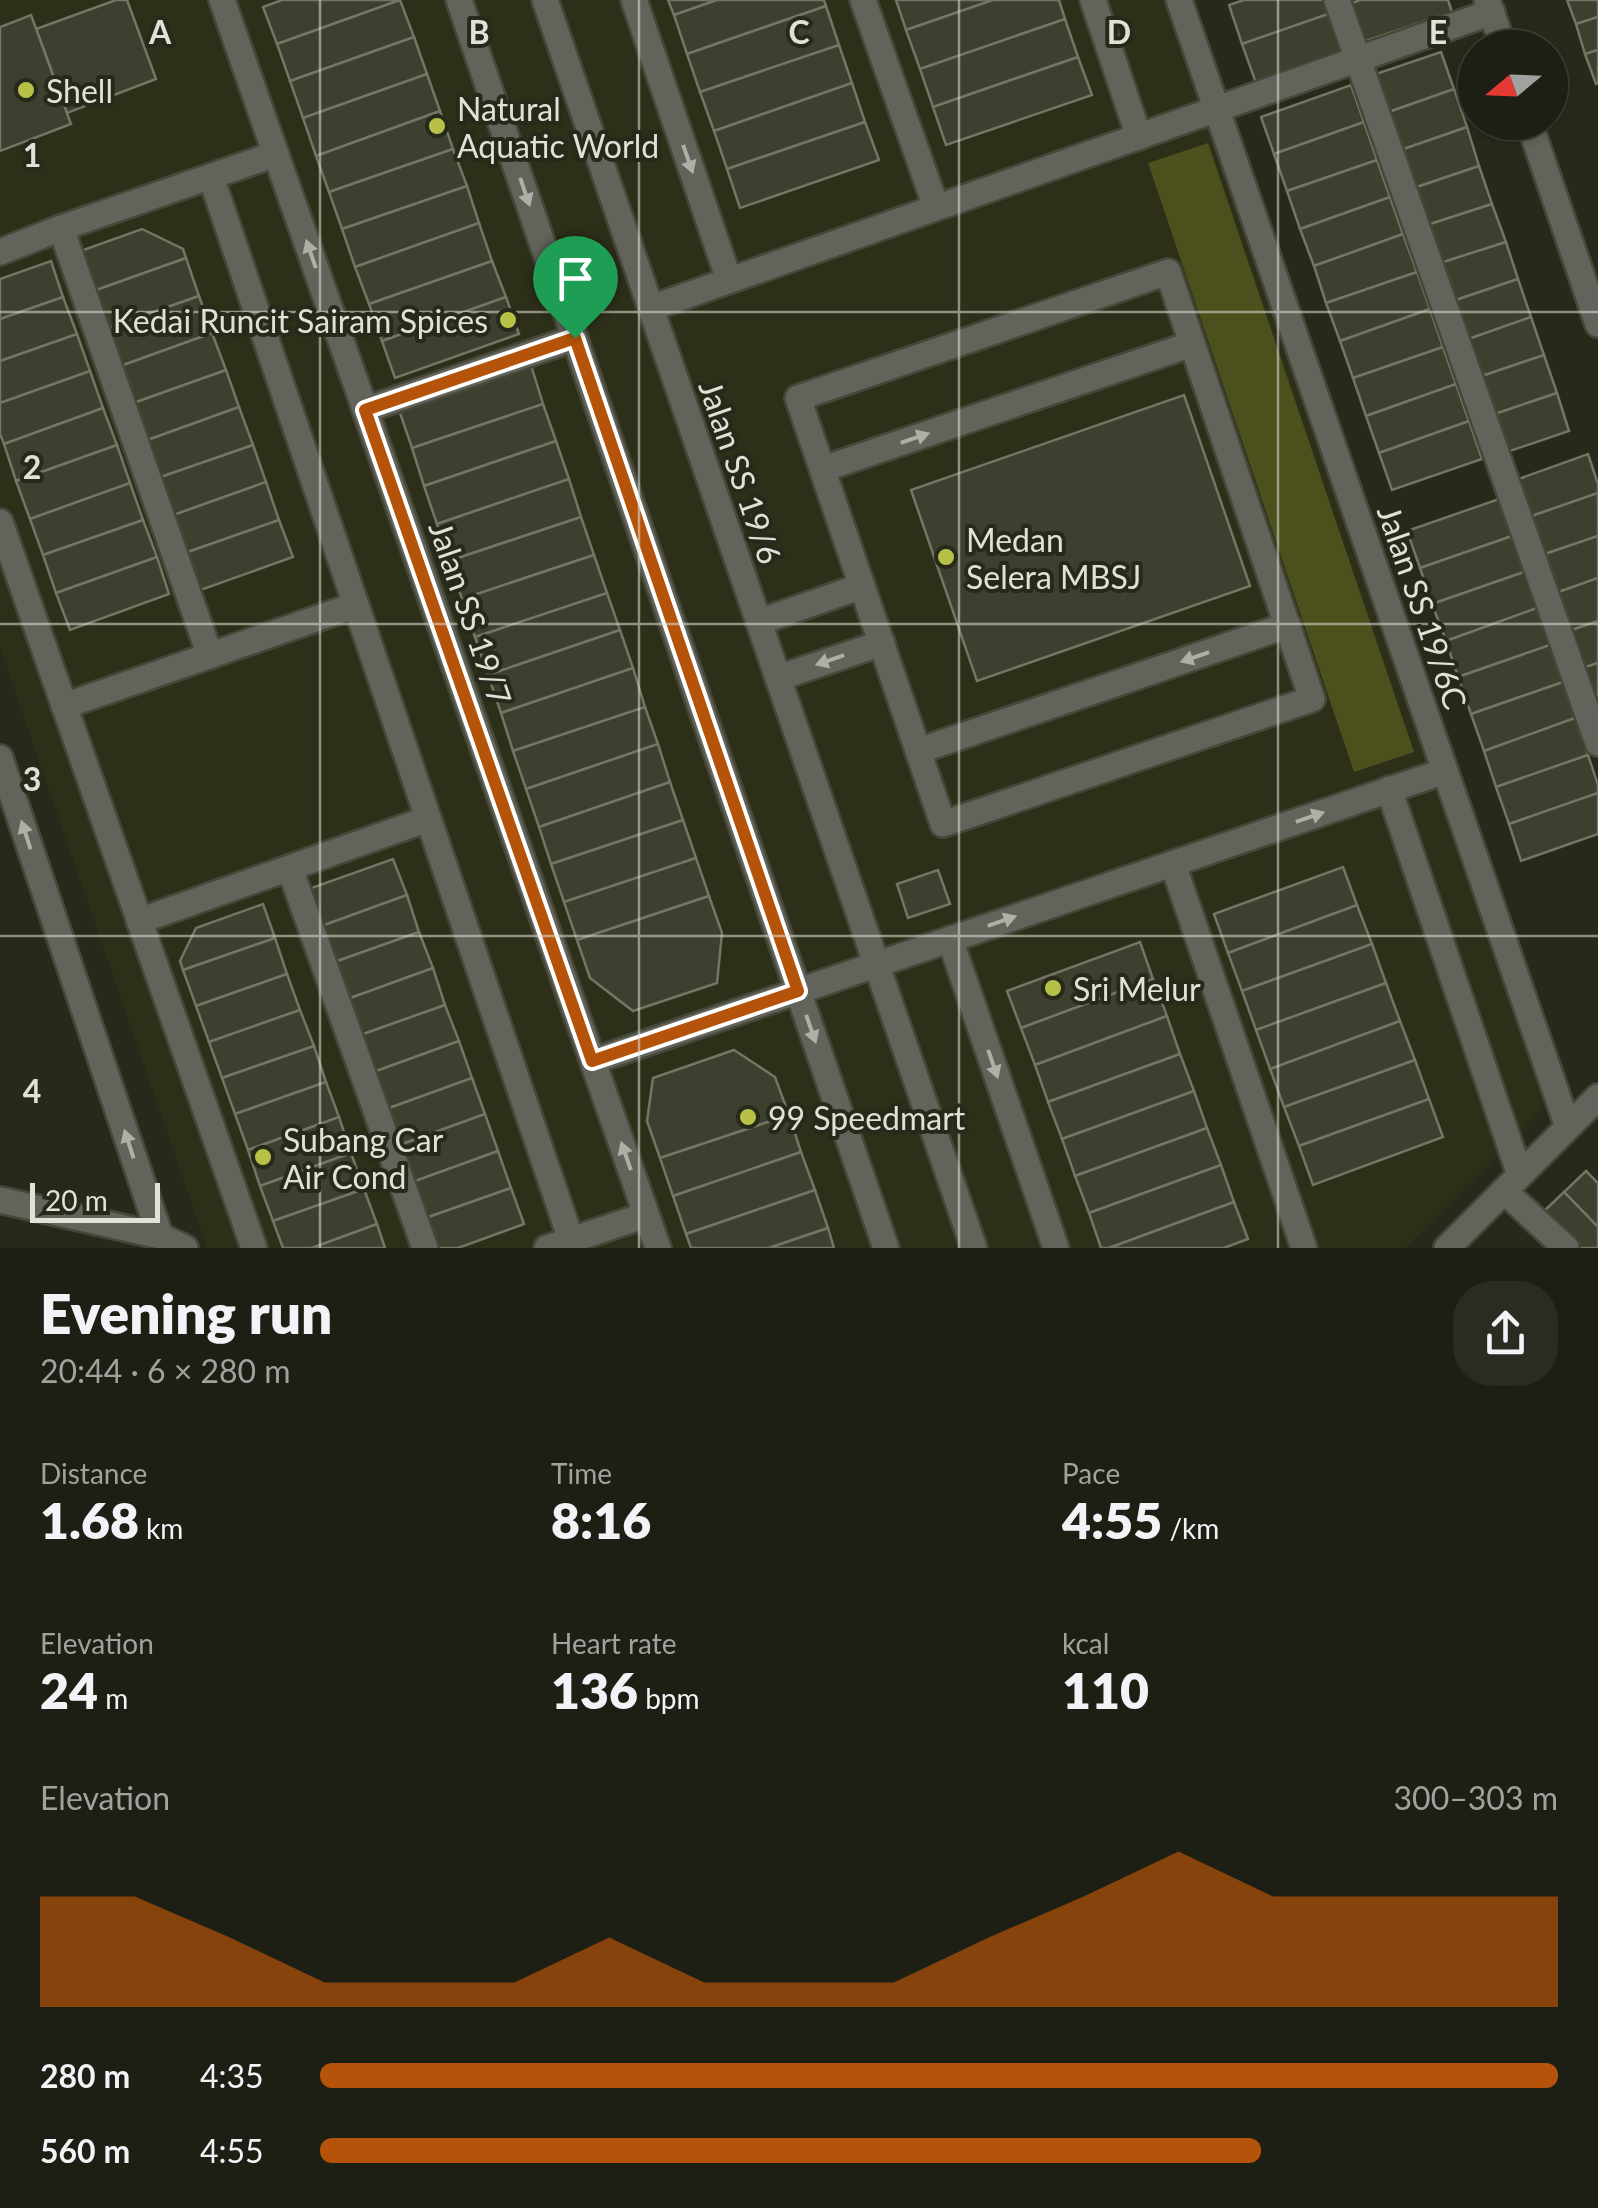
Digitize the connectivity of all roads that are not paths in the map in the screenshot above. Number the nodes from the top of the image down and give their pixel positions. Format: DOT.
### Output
graph roads {
  1 [pos="222,0"];
  2 [pos="459,0"];
  3 [pos="545,0"];
  4 [pos="634,0"];
  5 [pos="863,0"];
  6 [pos="1093,0"];
  7 [pos="1179,0"];
  8 [pos="1337,0"];
  9 [pos="1489,6"];
  10 [pos="1498,30"];
  11 [pos="1357,60"];
  12 [pos="1216,109"];
  13 [pos="1139,137"];
  14 [pos="1535,140"];
  15 [pos="276,154"];
  16 [pos="211,177"];
  17 [pos="936,208"];
  18 [pos="62,228"];
  19 [pos="0,252"];
  20 [pos="729,280"];
  21 [pos="651,308"];
  22 [pos="1598,324"];
  23 [pos="575,338"];
  24 [pos="1192,344"];
  25 [pos="365,410"];
  26 [pos="822,469"];
  27 [pos="0,522"];
  28 [pos="862,586"];
  29 [pos="356,606"];
  30 [pos="759,622"];
  31 [pos="1288,625"];
  32 [pos="882,643"];
  33 [pos="210,656"];
  34 [pos="778,678"];
  35 [pos="64,706"];
  36 [pos="1598,743"];
  37 [pos="918,751"];
  38 [pos="0,758"];
  39 [pos="1445,771"];
  40 [pos="1389,790"];
  41 [pos="428,819"];
  42 [pos="1173,864"];
  43 [pos="290,868"];
  44 [pos="139,921"];
  45 [pos="950,939"];
  46 [pos="877,964"];
  47 [pos="798,991"];
  48 [pos="592,1061"];
  49 [pos="1598,1097"];
  50 [pos="1568,1127"];
  51 [pos="1512,1183"];
  52 [pos="0,1200"];
  53 [pos="646,1215"];
  54 [pos="160,1236"];
  55 [pos="559,1244"];
  56 [pos="184,1248"];
  57 [pos="254,1248"];
  58 [pos="425,1248"];
  59 [pos="658,1248"];
  60 [pos="886,1248"];
  61 [pos="974,1248"];
  62 [pos="1056,1248"];
  63 [pos="1304,1248"];
  64 [pos="1446,1248"];
  65 [pos="1566,1248"];
  1 -- 15 [label="street, Jalan SS 19/7"];
  2 -- 23 [label="street, one-way"];
  3 -- 21 [label="street, Jalan SS 19/6"];
  4 -- 20 [label="street, one-way"];
  5 -- 17 [label="street"];
  6 -- 13 [label="street"];
  7 -- 12 [label="street, Jalan SS 19/6C"];
  8 -- 11 [label="street"];
  9 -- 10 [label="street"];
  9 -- 11 [label="street"];
  11 -- 12 [label="street"];
  11 -- 36 [label="street"];
  12 -- 13 [label="street"];
  12 -- 39 [label="street, Jalan SS 19/6C"];
  13 -- 17 [label="street"];
  14 -- 22 [label="street"];
  15 -- 16 [label="street"];
  25 -- 15 [label="street, Jalan SS 19/7, one-way"];
  16 -- 18 [label="street"];
  16 -- 29 [label="street"];
  17 -- 20 [label="street"];
  18 -- 19 [label="street"];
  18 -- 33 [label="street"];
  20 -- 21 [label="street"];
  21 -- 30 [label="street, Jalan SS 19/6"];
  23 -- 25 [label="street"];
  23 -- 47 [label="street"];
  26 -- 24 [label="street, one-way"];
  24 -- 26 [label="street"];
  24 -- 31 [label="street"];
  25 -- 48 [label="street, Jalan SS 19/7"];
  26 -- 28 [label="street"];
  27 -- 35 [label="street"];
  28 -- 30 [label="street"];
  28 -- 32 [label="street"];
  29 -- 33 [label="street"];
  29 -- 41 [label="street"];
  30 -- 34 [label="street, Jalan SS 19/6"];
  31 -- 37 [label="street, one-way"];
  31 -- 37 [label="street"];
  32 -- 34 [label="street, one-way"];
  32 -- 37 [label="street"];
  33 -- 35 [label="street"];
  34 -- 46 [label="street, Jalan SS 19/6"];
  35 -- 44 [label="street"];
  54 -- 38 [label="street, one-way"];
  39 -- 40 [label="street"];
  39 -- 50 [label="street, Jalan SS 19/6C"];
  42 -- 40 [label="street, one-way"];
  40 -- 51 [label="street"];
  41 -- 43 [label="street"];
  41 -- 55 [label="street"];
  45 -- 42 [label="street, one-way"];
  42 -- 63 [label="street"];
  43 -- 44 [label="street"];
  43 -- 58 [label="street"];
  44 -- 57 [label="street"];
  45 -- 46 [label="street"];
  45 -- 62 [label="street, one-way"];
  46 -- 47 [label="street"];
  46 -- 61 [label="street, Jalan SS 19/6"];
  47 -- 48 [label="street"];
  47 -- 60 [label="street, one-way"];
  53 -- 48 [label="street, Jalan SS 19/7, one-way"];
  49 -- 50 [label="street"];
  50 -- 51 [label="street"];
  51 -- 64 [label="street"];
  51 -- 65 [label="street"];
  52 -- 54 [label="street"];
  53 -- 55 [label="street"];
  53 -- 59 [label="street, Jalan SS 19/7"];
  54 -- 56 [label="street"];
}
